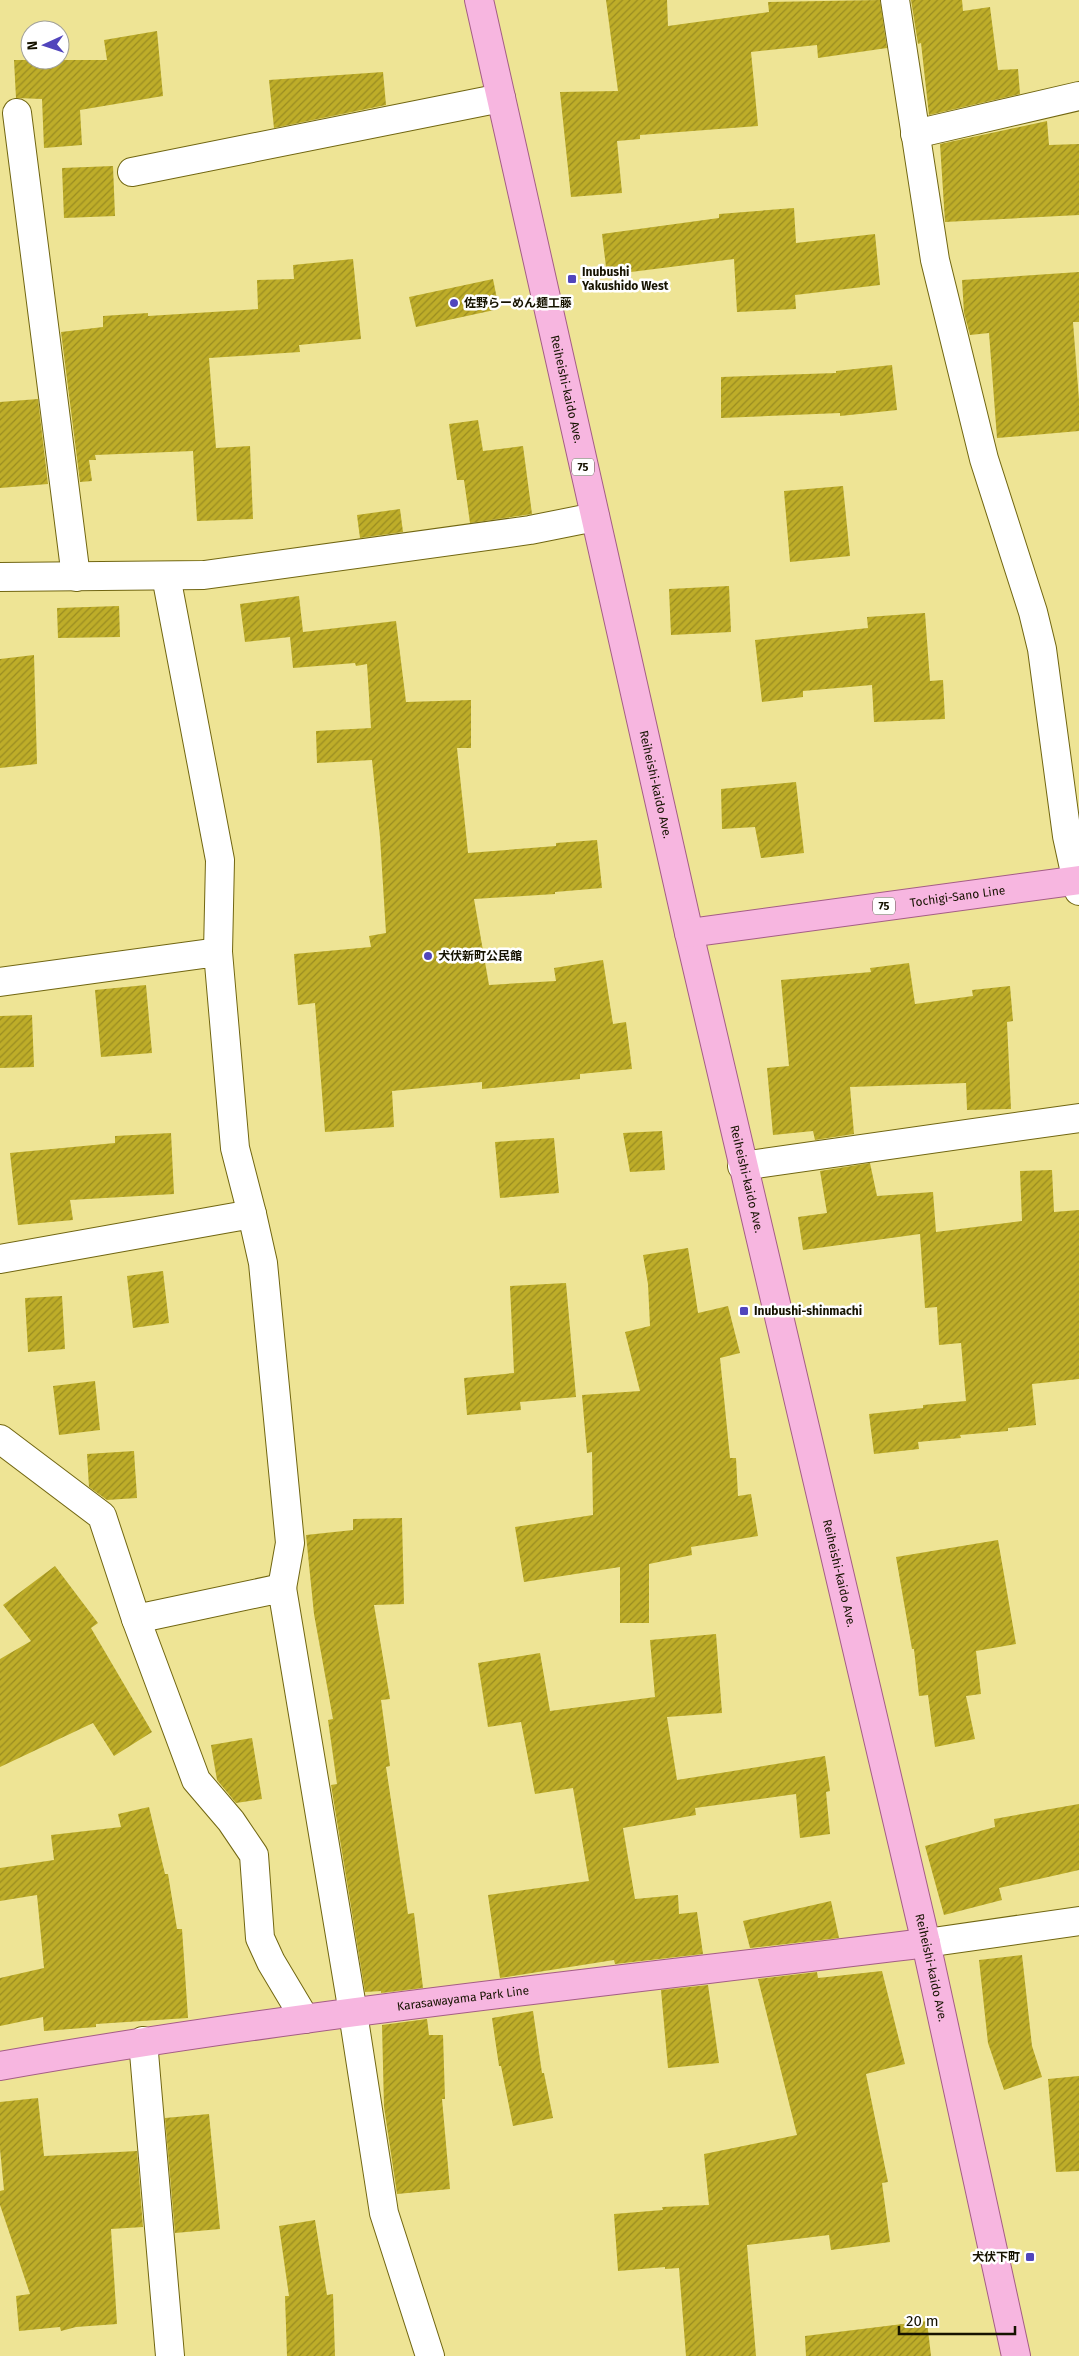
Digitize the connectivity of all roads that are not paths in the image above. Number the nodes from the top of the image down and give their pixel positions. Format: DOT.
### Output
graph roads {
  1 [pos="479,0"];
  2 [pos="895,0"];
  3 [pos="1079,96"];
  4 [pos="501,98"];
  5 [pos="17,113"];
  6 [pos="915,134"];
  7 [pos="132,172"];
  8 [pos="594,517"];
  9 [pos="166,576"];
  10 [pos="76,577"];
  11 [pos="0,578"];
  12 [pos="1078,883"];
  13 [pos="689,933"];
  14 [pos="218,952"];
  15 [pos="0,982"];
  16 [pos="1079,1118"];
  17 [pos="742,1166"];
  18 [pos="252,1214"];
  19 [pos="0,1259"];
  20 [pos="0,1439"];
  21 [pos="282,1588"];
  22 [pos="136,1619"];
  23 [pos="1079,1920"];
  24 [pos="926,1943"];
  25 [pos="353,2013"];
  26 [pos="306,2019"];
  27 [pos="143,2041"];
  28 [pos="0,2066"];
  29 [pos="170,2356"];
  30 [pos="430,2356"];
  31 [pos="1016,2356"];
  1 -- 4 [label="main road, Reiheishi-kaido Ave. / 75"];
  2 -- 6 [label="street"];
  3 -- 6 [label="street"];
  4 -- 7 [label="street"];
  4 -- 8 [label="main road, Reiheishi-kaido Ave. / 75"];
  5 -- 10 [label="street"];
  6 -- 12 [label="street"];
  8 -- 9 [label="street"];
  8 -- 13 [label="main road, Reiheishi-kaido Ave. / 75"];
  9 -- 10 [label="street"];
  9 -- 14 [label="street"];
  10 -- 11 [label="street"];
  12 -- 13 [label="main road, Tochigi-Sano Line / 75"];
  13 -- 17 [label="main road, Reiheishi-kaido Ave."];
  14 -- 15 [label="street"];
  14 -- 18 [label="street"];
  16 -- 17 [label="street"];
  17 -- 24 [label="main road, Reiheishi-kaido Ave."];
  18 -- 19 [label="street"];
  18 -- 21 [label="street"];
  20 -- 22 [label="street"];
  21 -- 22 [label="street"];
  21 -- 25 [label="street"];
  22 -- 26 [label="street"];
  23 -- 24 [label="street"];
  24 -- 25 [label="main road, Karasawayama Park Line"];
  24 -- 31 [label="main road, Reiheishi-kaido Ave."];
  25 -- 26 [label="main road, Karasawayama Park Line"];
  25 -- 30 [label="street"];
  26 -- 27 [label="main road, Karasawayama Park Line"];
  27 -- 28 [label="main road, Karasawayama Park Line"];
  27 -- 29 [label="street"];
}
